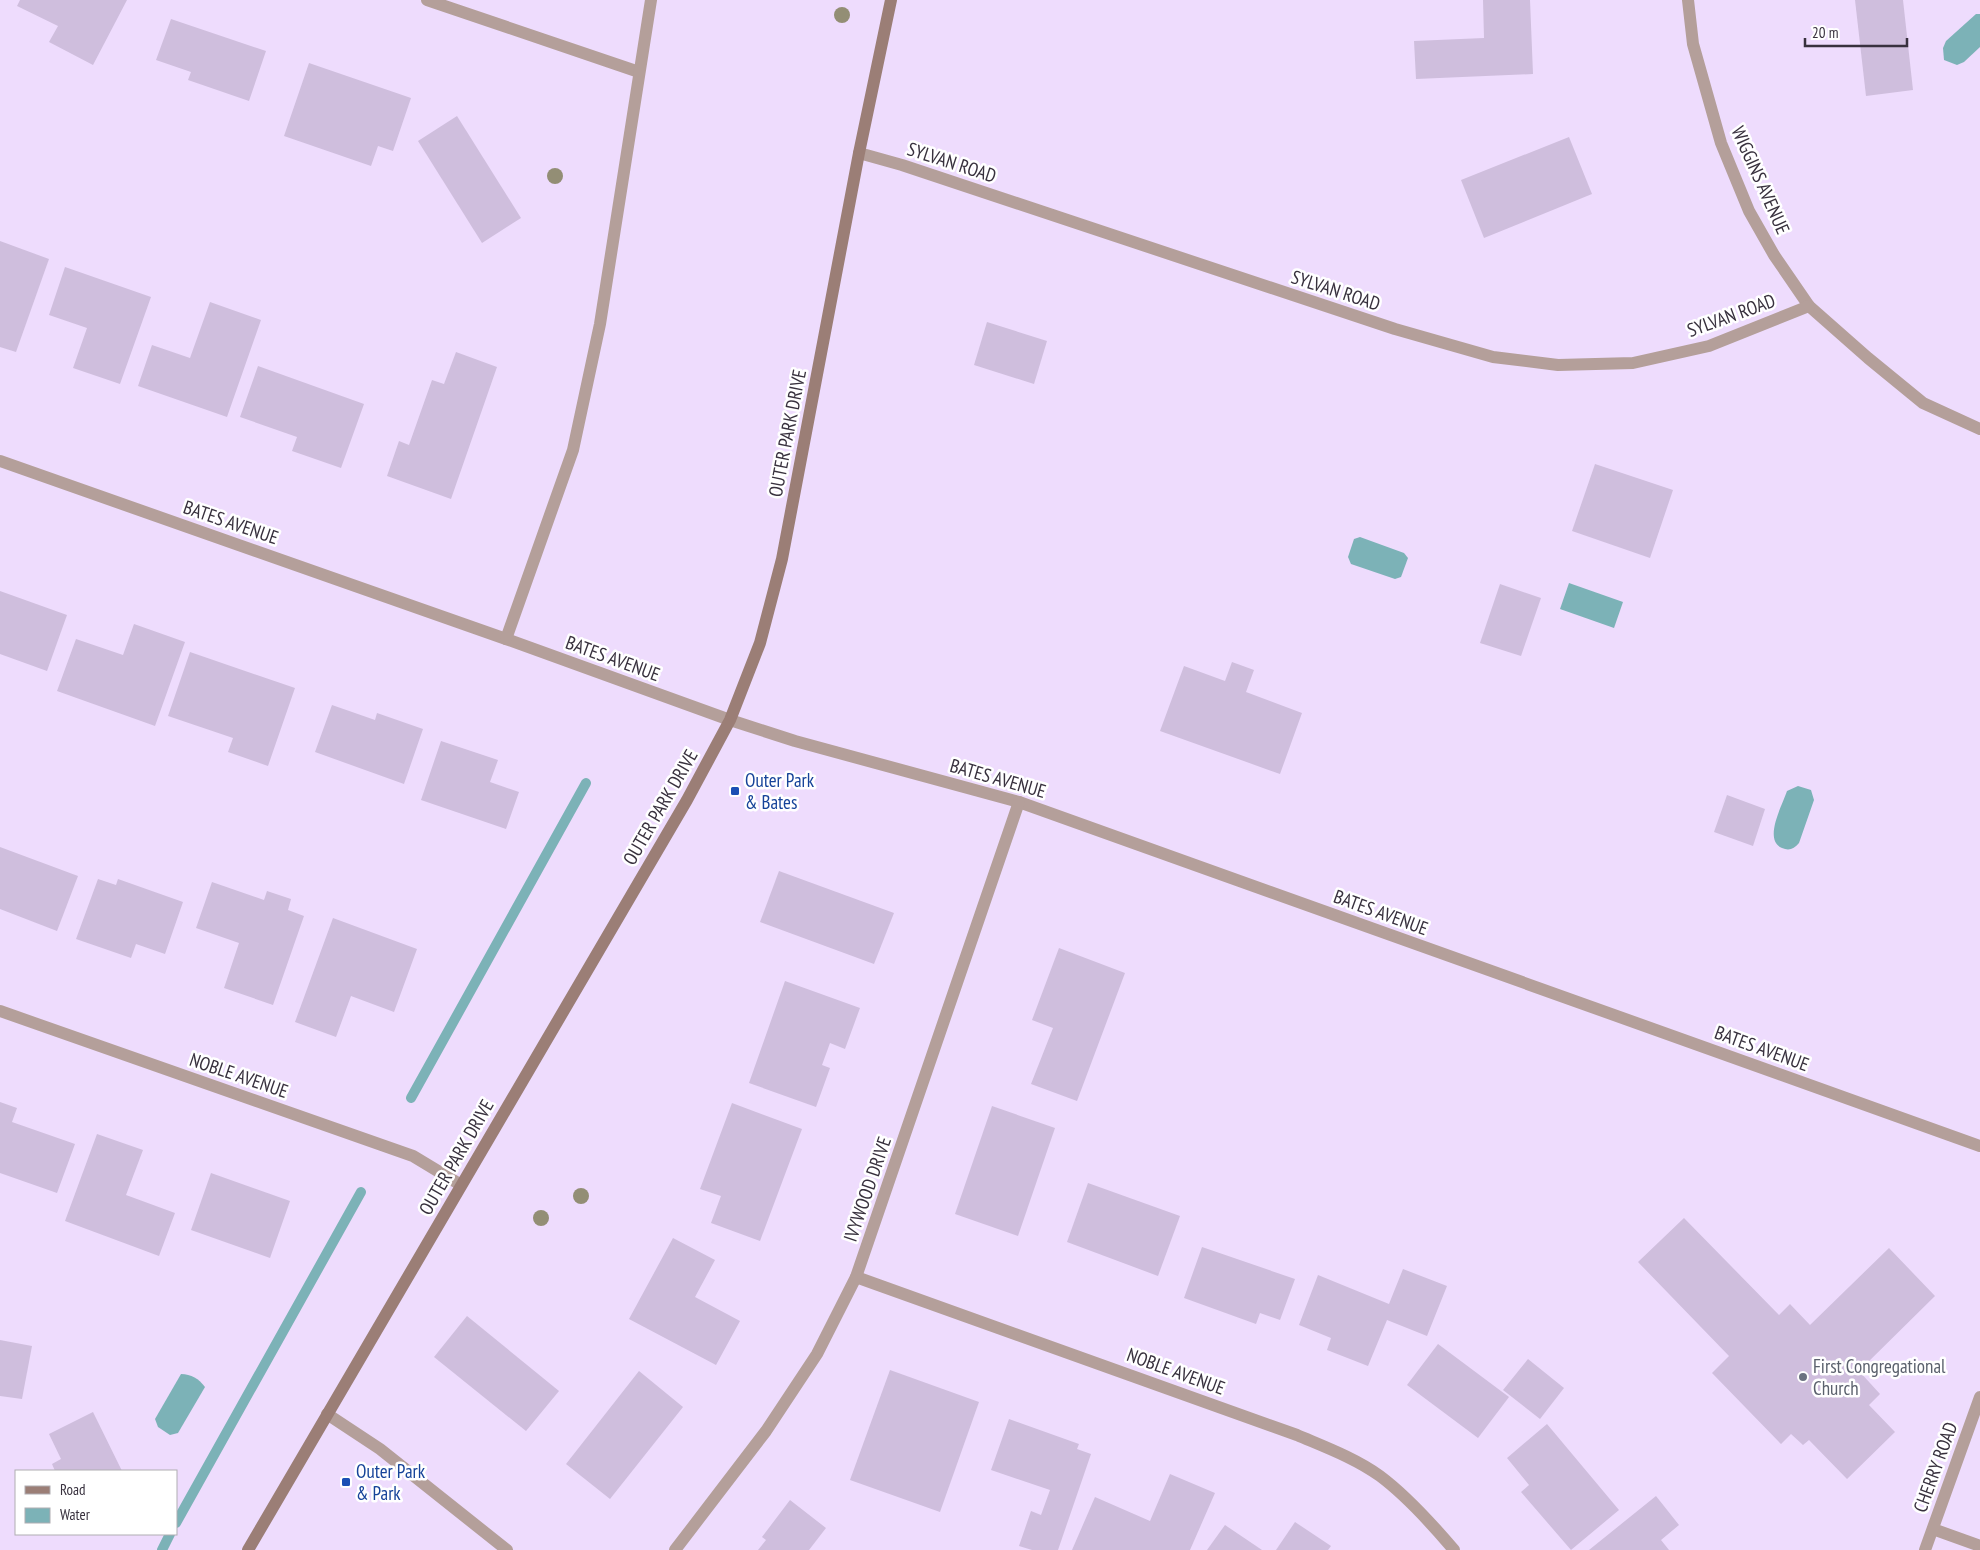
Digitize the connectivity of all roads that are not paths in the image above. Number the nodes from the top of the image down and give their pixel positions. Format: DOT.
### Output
graph roads {
  1 [pos="427,0"];
  2 [pos="651,0"];
  3 [pos="891,0"];
  4 [pos="1688,0"];
  5 [pos="639,72"];
  6 [pos="858,153"];
  7 [pos="1809,306"];
  8 [pos="1980,429"];
  9 [pos="0,462"];
  10 [pos="506,639"];
  11 [pos="730,720"];
  12 [pos="1018,802"];
  13 [pos="0,1011"];
  14 [pos="1980,1146"];
  15 [pos="461,1184"];
  16 [pos="856,1277"];
  17 [pos="1980,1397"];
  18 [pos="327,1414"];
  19 [pos="1933,1529"];
  20 [pos="1980,1546"];
  21 [pos="248,1550"];
  22 [pos="507,1550"];
  23 [pos="675,1550"];
  24 [pos="1454,1550"];
  25 [pos="1925,1550"];
  1 -- 5 [label="street"];
  2 -- 5 [label="street"];
  3 -- 6 [label="street, OUTER PARK DRIVE"];
  4 -- 7 [label="street, WIGGINS AVENUE"];
  5 -- 10 [label="street"];
  6 -- 7 [label="street, SYLVAN ROAD"];
  6 -- 11 [label="street, OUTER PARK DRIVE"];
  7 -- 8 [label="street, WIGGINS AVENUE"];
  9 -- 10 [label="street, BATES AVENUE"];
  10 -- 11 [label="street, BATES AVENUE"];
  11 -- 12 [label="street, BATES AVENUE"];
  11 -- 15 [label="street, OUTER PARK DRIVE"];
  12 -- 14 [label="street, BATES AVENUE"];
  12 -- 16 [label="street, IVYWOOD DRIVE"];
  13 -- 15 [label="street, NOBLE AVENUE"];
  15 -- 18 [label="street, OUTER PARK DRIVE"];
  16 -- 23 [label="street, IVYWOOD DRIVE"];
  16 -- 24 [label="street, NOBLE AVENUE"];
  17 -- 19 [label="street, CHERRY ROAD"];
  18 -- 21 [label="street, OUTER PARK DRIVE"];
  18 -- 22 [label="street"];
  19 -- 20 [label="street"];
  19 -- 25 [label="street, CHERRY ROAD"];
}
